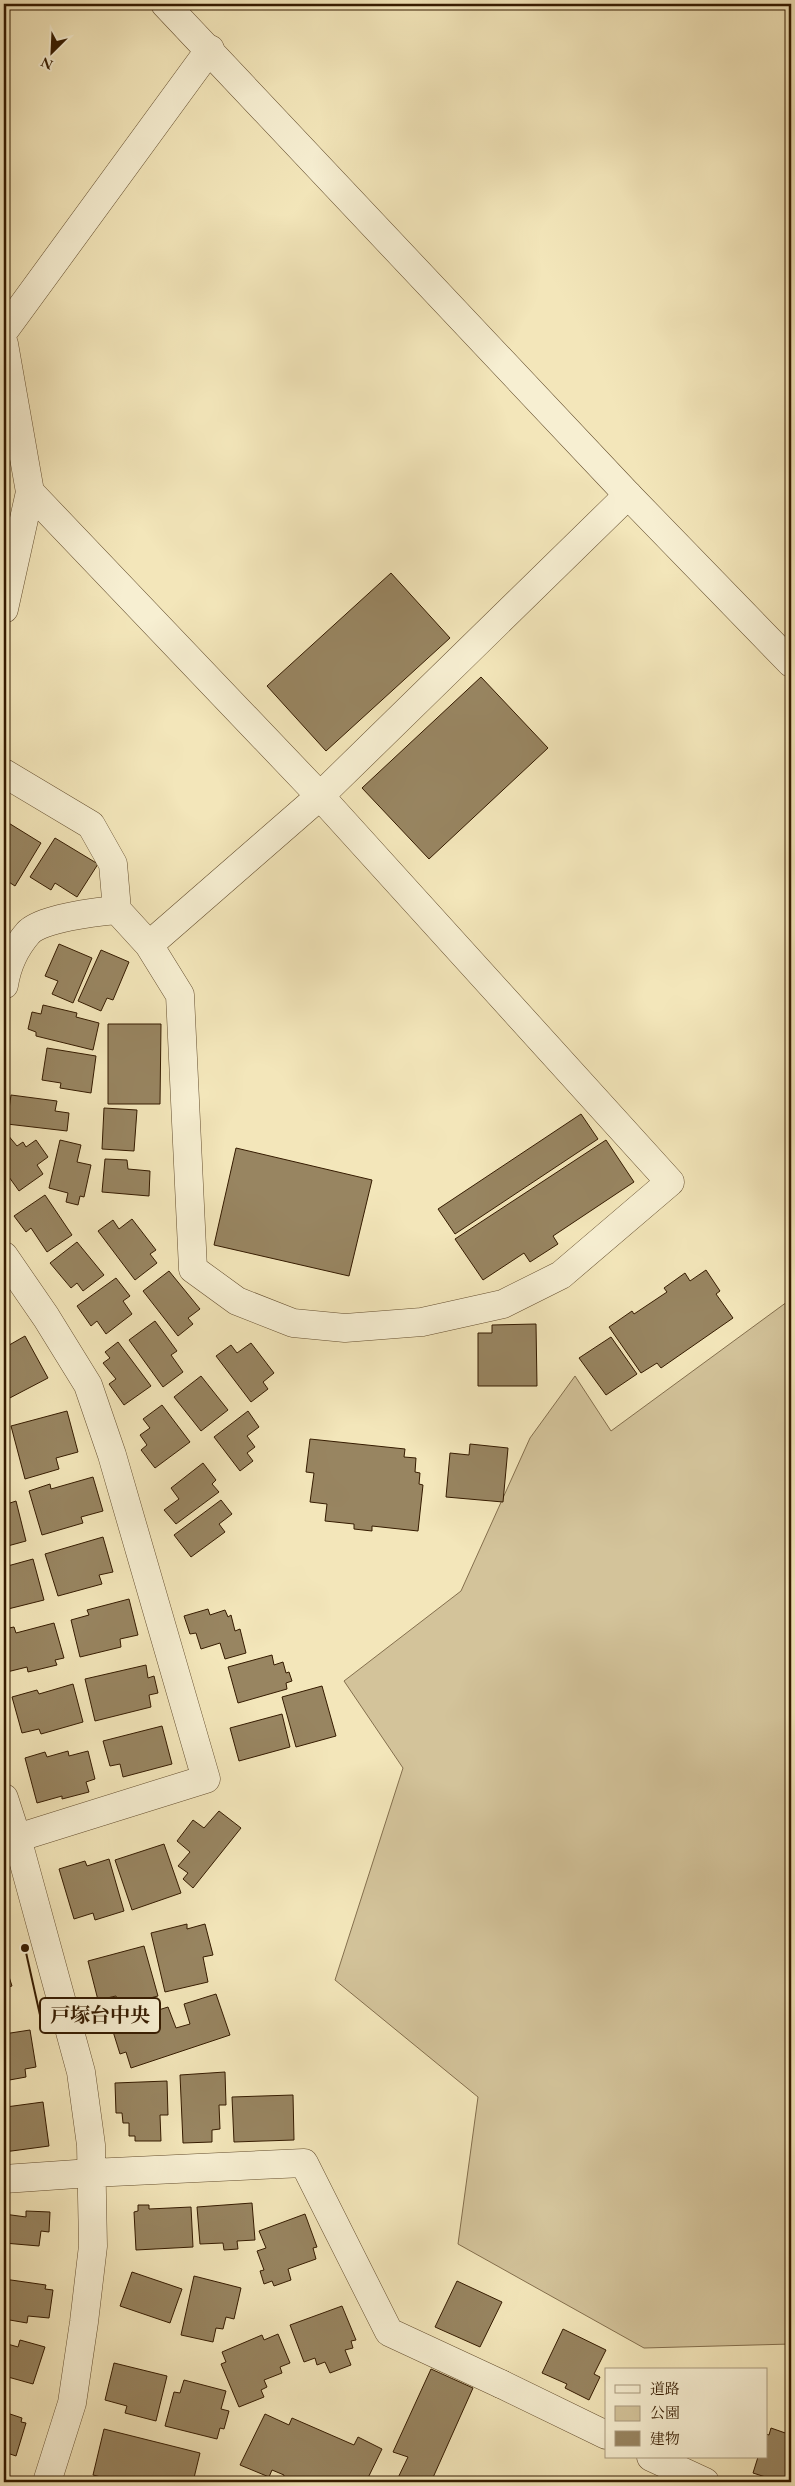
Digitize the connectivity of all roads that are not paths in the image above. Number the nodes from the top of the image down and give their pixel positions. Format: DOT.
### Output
graph roads {
  1 [pos="165,4"];
  2 [pos="210,49"];
  3 [pos="4,331"];
  4 [pos="4,344"];
  5 [pos="30,492"];
  6 [pos="628,495"];
  7 [pos="4,609"];
  8 [pos="791,663"];
  9 [pos="4,773"];
  10 [pos="320,796"];
  11 [pos="117,910"];
  12 [pos="149,945"];
  13 [pos="4,985"];
  14 [pos="4,1256"];
  15 [pos="4,1798"];
  16 [pos="17,1838"];
  17 [pos="91,2173"];
  18 [pos="4,2178"];
  19 [pos="605,2435"];
  20 [pos="653,2458"];
  21 [pos="47,2482"];
  22 [pos="704,2482"];
  1 -- 2 [label="street"];
  2 -- 3 [label="street"];
  2 -- 6 [label="street"];
  4 -- 5 [label="street"];
  5 -- 7 [label="street"];
  5 -- 10 [label="street"];
  6 -- 8 [label="street"];
  6 -- 10 [label="street"];
  9 -- 11 [label="street"];
  10 -- 12 [label="street"];
  10 -- 12 [label="street"];
  11 -- 12 [label="street"];
  11 -- 13 [label="street"];
  14 -- 16 [label="street"];
  15 -- 16 [label="street"];
  16 -- 17 [label="street"];
  17 -- 18 [label="street"];
  17 -- 19 [label="street"];
  17 -- 21 [label="street"];
  20 -- 22 [label="street"];
}
